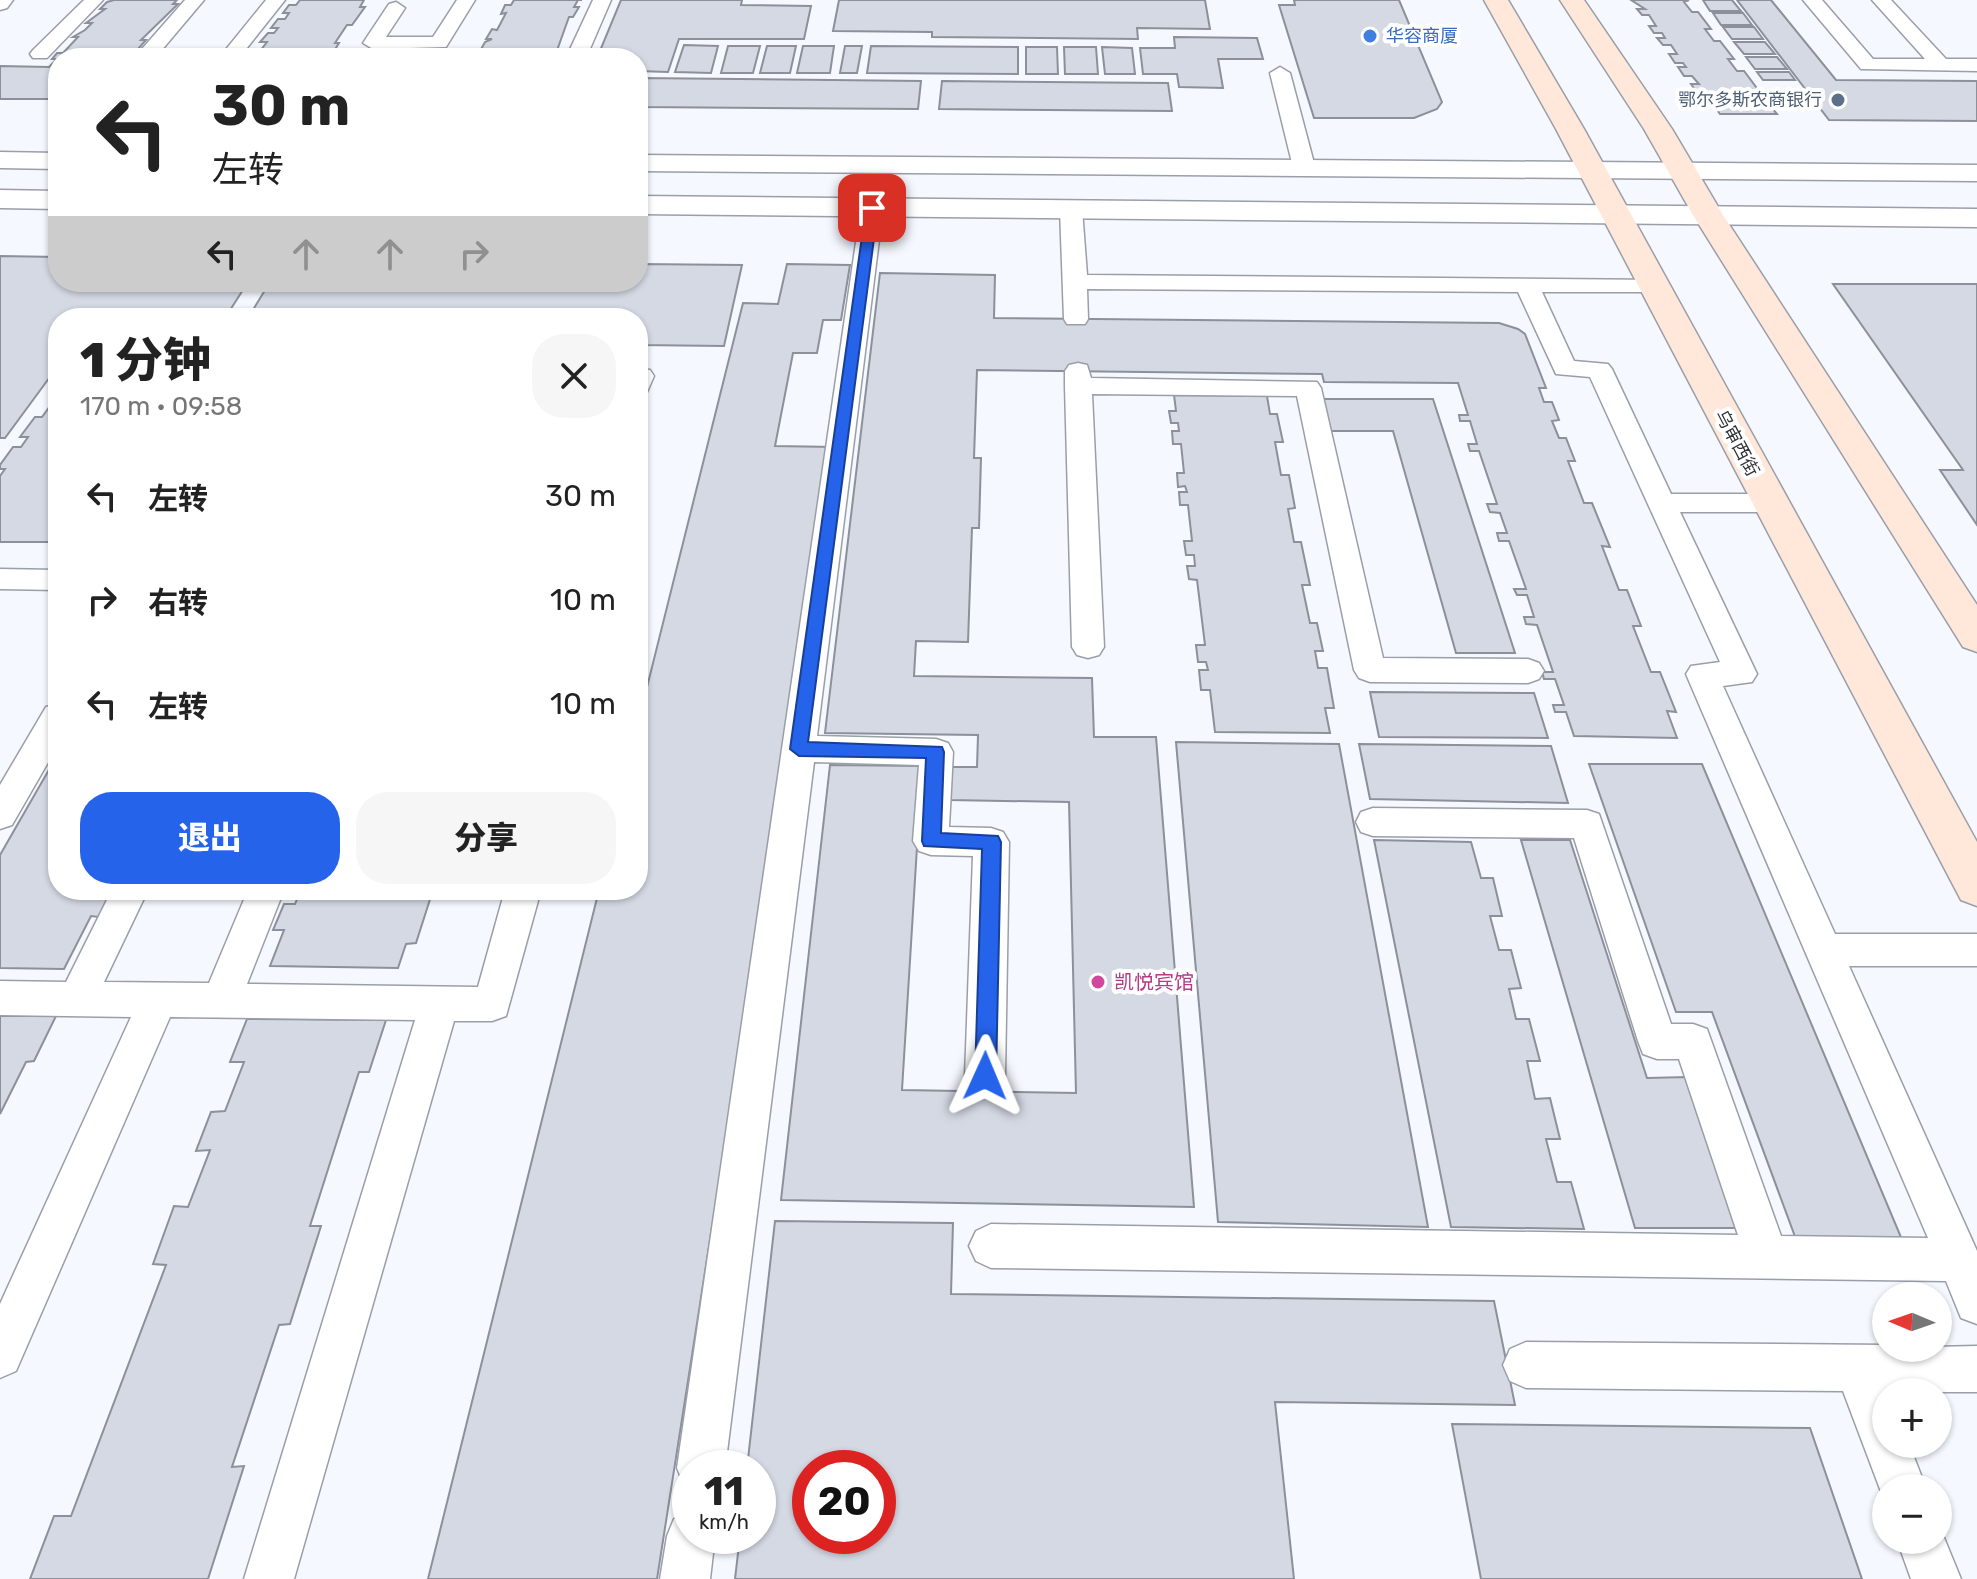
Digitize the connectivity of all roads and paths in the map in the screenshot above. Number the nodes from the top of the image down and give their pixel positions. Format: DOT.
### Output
graph roads {
  1 [pos="94,0"];
  2 [pos="195,0"];
  3 [pos="276,0"];
  4 [pos="466,0"];
  5 [pos="602,0"];
  6 [pos="1496,0"];
  7 [pos="1572,0"];
  8 [pos="1812,0"];
  9 [pos="1881,0"];
  10 [pos="396,8"];
  11 [pos="153,48"];
  12 [pos="237,48"];
  13 [pos="580,48"];
  14 [pos="40,54"];
  15 [pos="1941,65"];
  16 [pos="1970,65"];
  17 [pos="1280,73"];
  18 [pos="1976,81"];
  19 [pos="0,160"];
  20 [pos="48,161"];
  21 [pos="648,163"];
  22 [pos="1304,167"];
  23 [pos="1589,168"];
  24 [pos="1681,169"];
  25 [pos="1977,173"];
  26 [pos="0,199"];
  27 [pos="48,200"];
  28 [pos="648,205"];
  29 [pos="872,208"];
  30 [pos="1071,209"];
  31 [pos="1614,215"];
  32 [pos="1708,215"];
  33 [pos="1977,218"];
  34 [pos="1075,282"];
  35 [pos="1527,285"];
  36 [pos="1652,285"];
  37 [pos="1076,319"];
  38 [pos="1661,503"];
  39 [pos="1770,503"];
  40 [pos="1,580"];
  41 [pos="48,580"];
  42 [pos="1977,637"];
  43 [pos="1088,647"];
  44 [pos="1528,671"];
  45 [pos="48,733"];
  46 [pos="799,749"];
  47 [pos="0,815"];
  48 [pos="1373,822"];
  49 [pos="1977,886"];
  50 [pos="125,900"];
  51 [pos="262,900"];
  52 [pos="520,900"];
  53 [pos="1822,950"];
  54 [pos="1977,950"];
  55 [pos="0,998"];
  56 [pos="77,999"];
  57 [pos="158,1000"];
  58 [pos="221,1000"];
  59 [pos="440,1002"];
  60 [pos="985,1076"];
  61 [pos="991,1246"];
  62 [pos="1767,1258"];
  63 [pos="1959,1260"];
  64 [pos="1977,1302"];
  65 [pos="0,1355"];
  66 [pos="1526,1365"];
  67 [pos="1858,1368"];
  68 [pos="1977,1369"];
  69 [pos="703,1450"];
  70 [pos="1897,1474"];
  71 [pos="688,1554"];
  72 [pos="1926,1554"];
  73 [pos="269,1579"];
  74 [pos="685,1579"];
  75 [pos="1936,1579"];
  1 -- 14 [label="lane"];
  2 -- 11 [label="lane"];
  3 -- 12 [label="lane"];
  4 -- 10 [label="lane"];
  5 -- 13 [label="lane"];
  6 -- 23 [label="main road, 乌审西街"];
  7 -- 24 [label="main road"];
  8 -- 15 [label="lane"];
  9 -- 15 [label="lane"];
  15 -- 16 [label="lane"];
  16 -- 18 [label="lane"];
  17 -- 22 [label="lane"];
  19 -- 20 [label="street"];
  21 -- 22 [label="street"];
  22 -- 23 [label="street"];
  23 -- 24 [label="street"];
  23 -- 31 [label="main road, 乌审西街"];
  24 -- 25 [label="street"];
  24 -- 32 [label="main road"];
  26 -- 27 [label="street"];
  28 -- 29 [label="street"];
  29 -- 30 [label="street"];
  29 -- 46 [label="lane"];
  30 -- 31 [label="street"];
  30 -- 34 [label="lane"];
  31 -- 32 [label="street"];
  31 -- 36 [label="main road, 乌审西街"];
  32 -- 33 [label="street"];
  32 -- 42 [label="main road"];
  34 -- 35 [label="lane"];
  34 -- 37 [label="lane"];
  35 -- 36 [label="lane"];
  35 -- 38 [label="lane"];
  36 -- 39 [label="main road, 乌审西街"];
  38 -- 39 [label="lane"];
  38 -- 53 [label="lane"];
  39 -- 49 [label="main road, 乌审西街"];
  40 -- 41 [label="lane"];
  43 -- 44 [label="lane"];
  45 -- 47 [label="lane"];
  46 -- 60 [label="lane"];
  46 -- 69 [label="lane"];
  48 -- 62 [label="lane"];
  50 -- 56 [label="lane"];
  51 -- 58 [label="lane"];
  52 -- 59 [label="lane"];
  53 -- 54 [label="lane"];
  53 -- 63 [label="lane"];
  55 -- 56 [label="lane"];
  56 -- 57 [label="lane"];
  57 -- 58 [label="lane"];
  57 -- 65 [label="lane"];
  58 -- 59 [label="lane"];
  59 -- 73 [label="lane"];
  61 -- 62 [label="lane"];
  62 -- 63 [label="lane"];
  63 -- 64 [label="lane"];
  66 -- 67 [label="lane"];
  67 -- 68 [label="lane"];
  67 -- 70 [label="lane"];
  71 -- 74 [label="lane"];
  72 -- 75 [label="lane"];
}
